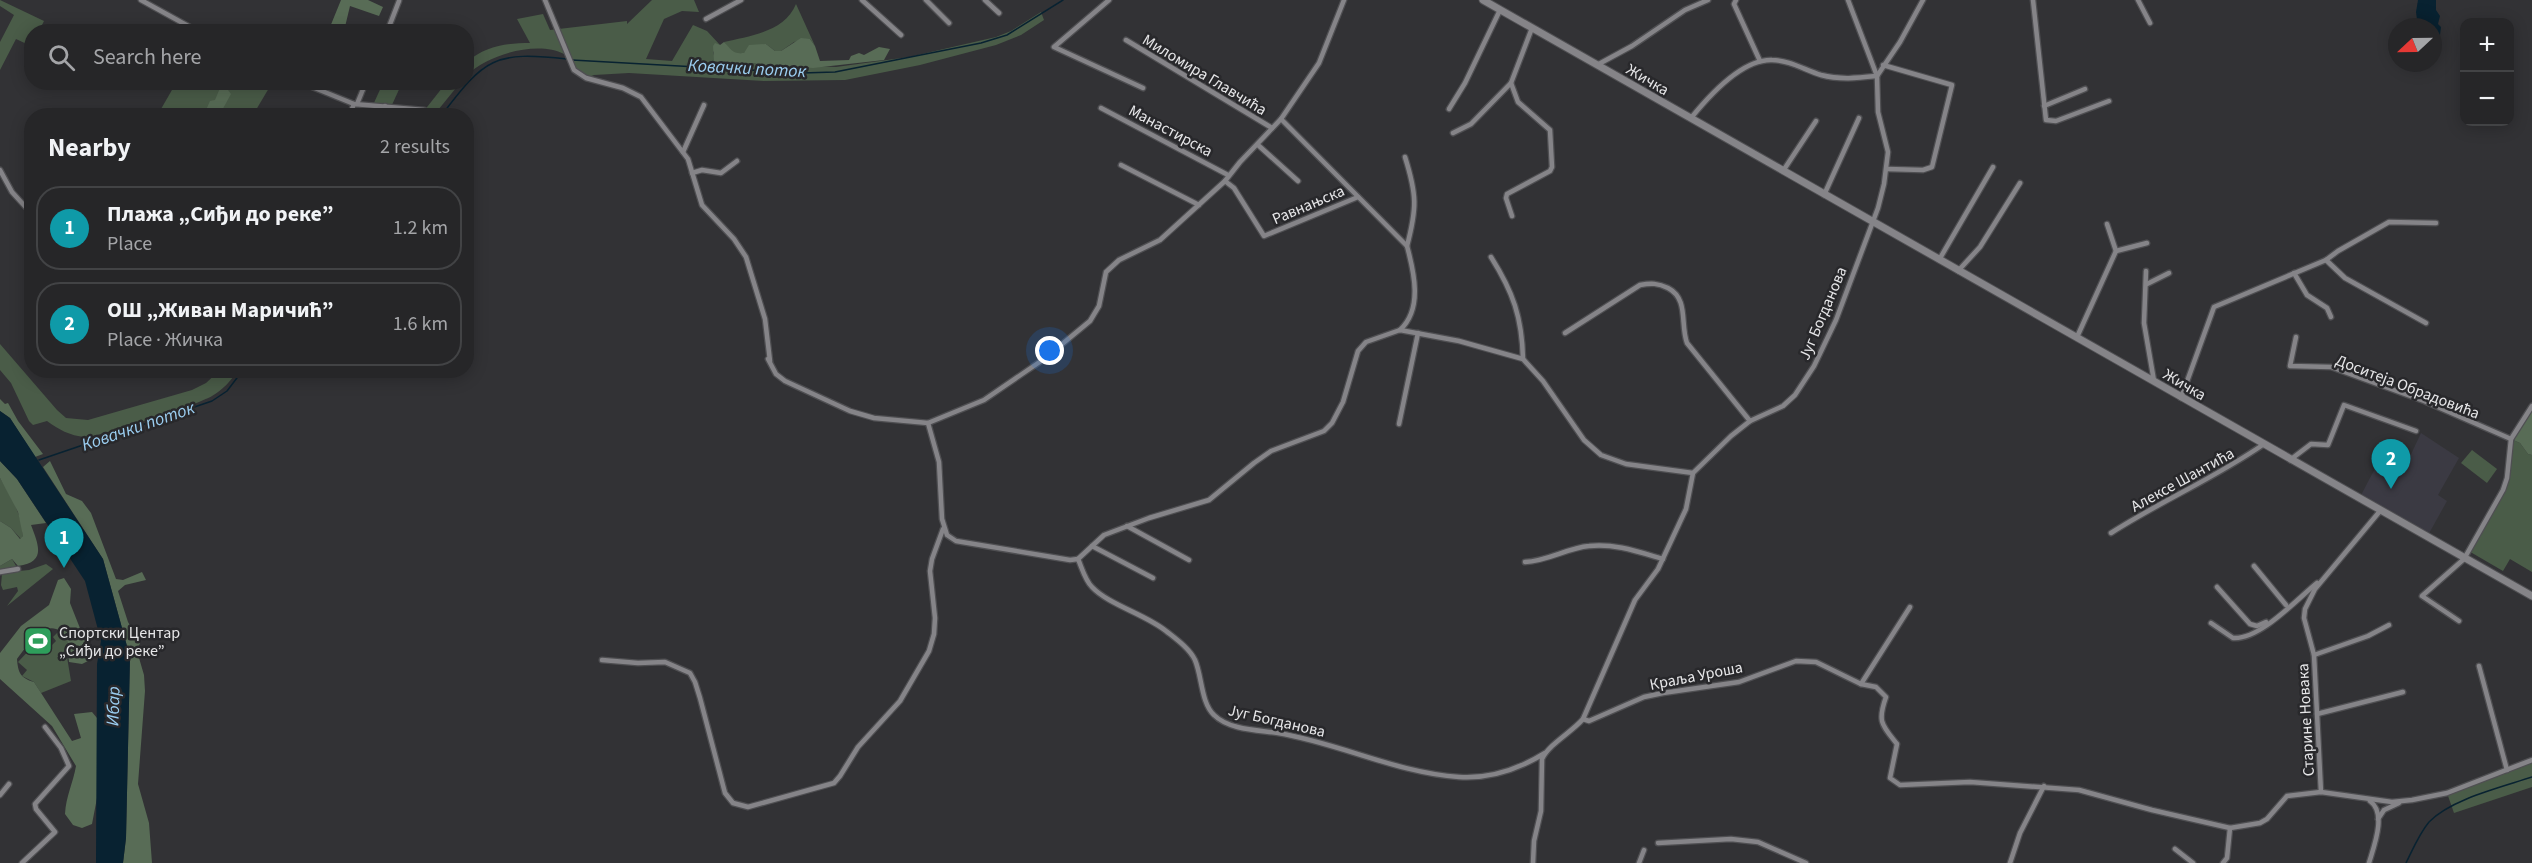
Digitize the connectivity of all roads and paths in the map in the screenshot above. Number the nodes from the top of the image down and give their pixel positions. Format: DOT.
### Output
graph roads {
  1 [pos="141,0"];
  2 [pos="545,0"];
  3 [pos="741,0"];
  4 [pos="862,0"];
  5 [pos="926,0"];
  6 [pos="985,0"];
  7 [pos="1109,0"];
  8 [pos="1344,0"];
  9 [pos="1483,0"];
  10 [pos="1708,0"];
  11 [pos="1736,0"];
  12 [pos="1848,0"];
  13 [pos="1923,0"];
  14 [pos="2033,0"];
  15 [pos="2138,0"];
  16 [pos="399,1"];
  17 [pos="1500,10"];
  18 [pos="999,13"];
  19 [pos="706,20"];
  20 [pos="949,23"];
  21 [pos="2150,23"];
  22 [pos="184,24"];
  23 [pos="390,24"];
  24 [pos="1532,28"];
  25 [pos="901,35"];
  26 [pos="1126,40"];
  27 [pos="1760,62"];
  28 [pos="1597,65"];
  29 [pos="1883,65"];
  30 [pos="1877,76"];
  31 [pos="1511,83"];
  32 [pos="1143,88"];
  33 [pos="2085,89"];
  34 [pos="320,90"];
  35 [pos="362,90"];
  36 [pos="2109,102"];
  37 [pos="356,104"];
  38 [pos="705,105"];
  39 [pos="385,106"];
  40 [pos="2044,106"];
  41 [pos="354,108"];
  42 [pos="404,108"];
  43 [pos="1101,108"];
  44 [pos="1449,108"];
  45 [pos="1691,118"];
  46 [pos="1859,118"];
  47 [pos="1281,119"];
  48 [pos="1816,121"];
  49 [pos="1272,128"];
  50 [pos="1453,133"];
  51 [pos="1258,145"];
  52 [pos="683,152"];
  53 [pos="1405,157"];
  54 [pos="737,161"];
  55 [pos="1121,165"];
  56 [pos="1993,168"];
  57 [pos="1887,169"];
  58 [pos="0,170"];
  59 [pos="1783,171"];
  60 [pos="692,173"];
  61 [pos="1228,175"];
  62 [pos="1225,181"];
  63 [pos="1298,181"];
  64 [pos="2020,183"];
  65 [pos="1824,195"];
  66 [pos="1358,197"];
  67 [pos="24,205"];
  68 [pos="1199,205"];
  69 [pos="1512,216"];
  70 [pos="1872,221"];
  71 [pos="2436,223"];
  72 [pos="2107,224"];
  73 [pos="2147,243"];
  74 [pos="1407,246"];
  75 [pos="2116,251"];
  76 [pos="1491,257"];
  77 [pos="1939,260"];
  78 [pos="2326,260"];
  79 [pos="1958,271"];
  80 [pos="2146,271"];
  81 [pos="2169,273"];
  82 [pos="2294,273"];
  83 [pos="2147,284"];
  84 [pos="2331,317"];
  85 [pos="2426,322"];
  86 [pos="1400,330"];
  87 [pos="1418,333"];
  88 [pos="1565,333"];
  89 [pos="2077,337"];
  90 [pos="2296,337"];
  91 [pos="1523,359"];
  92 [pos="2154,382"];
  93 [pos="2181,398"];
  94 [pos="2532,406"];
  95 [pos="1750,421"];
  96 [pos="928,423"];
  97 [pos="1399,424"];
  98 [pos="2416,431"];
  99 [pos="2511,439"];
  100 [pos="2264,444"];
  101 [pos="2290,460"];
  102 [pos="1694,473"];
  103 [pos="2380,511"];
  104 [pos="1127,526"];
  105 [pos="943,529"];
  106 [pos="2111,533"];
  107 [pos="1092,546"];
  108 [pos="1078,559"];
  109 [pos="1664,559"];
  110 [pos="2464,559"];
  111 [pos="1189,560"];
  112 [pos="1525,562"];
  113 [pos="2254,566"];
  114 [pos="18,568"];
  115 [pos="0,572"];
  116 [pos="2325,576"];
  117 [pos="1153,578"];
  118 [pos="2217,587"];
  119 [pos="2302,595"];
  120 [pos="2532,596"];
  121 [pos="2286,605"];
  122 [pos="1910,607"];
  123 [pos="2459,621"];
  124 [pos="2211,623"];
  125 [pos="2389,625"];
  126 [pos="2314,656"];
  127 [pos="602,660"];
  128 [pos="2479,666"];
  129 [pos="1861,684"];
  130 [pos="2403,692"];
  131 [pos="2316,714"];
  132 [pos="1583,719"];
  133 [pos="45,727"];
  134 [pos="1545,753"];
  135 [pos="2532,760"];
  136 [pos="2507,770"];
  137 [pos="9,784"];
  138 [pos="2044,786"];
  139 [pos="2321,792"];
  140 [pos="0,795"];
  141 [pos="2367,799"];
  142 [pos="2401,802"];
  143 [pos="2378,819"];
  144 [pos="2230,828"];
  145 [pos="1658,843"];
  146 [pos="1644,849"];
  147 [pos="2175,849"];
  148 [pos="22,863"];
  149 [pos="1533,863"];
  150 [pos="1639,863"];
  151 [pos="1806,863"];
  152 [pos="2010,863"];
  153 [pos="2193,863"];
  154 [pos="2223,863"];
  155 [pos="2369,863"];
  1 -- 22 [label="street"];
  2 -- 52 [label="street"];
  3 -- 19 [label="street"];
  4 -- 25 [label="street"];
  5 -- 20 [label="street"];
  6 -- 18 [label="street"];
  7 -- 32 [label="street"];
  8 -- 47 [label="street"];
  9 -- 17 [label="main road, Жичка"];
  10 -- 28 [label="street"];
  11 -- 27 [label="street"];
  12 -- 30 [label="street"];
  13 -- 29 [label="street"];
  14 -- 40 [label="street"];
  15 -- 21 [label="street"];
  16 -- 23 [label="street"];
  17 -- 24 [label="main road, Жичка"];
  17 -- 44 [label="street"];
  24 -- 28 [label="main road, Жичка"];
  24 -- 31 [label="street"];
  26 -- 49 [label="street, Миломира Главчића"];
  27 -- 30 [label="street"];
  27 -- 45 [label="street"];
  28 -- 45 [label="main road, Жичка"];
  29 -- 30 [label="street"];
  29 -- 57 [label="street"];
  30 -- 57 [label="street, Југ Богданова"];
  31 -- 50 [label="street"];
  31 -- 69 [label="street"];
  33 -- 40 [label="street"];
  34 -- 37 [label="street"];
  35 -- 37 [label="street"];
  36 -- 40 [label="street"];
  37 -- 39 [label="street"];
  37 -- 41 [label="street"];
  38 -- 52 [label="street"];
  39 -- 42 [label="street"];
  43 -- 61 [label="street, Манастирска"];
  45 -- 59 [label="main road, Жичка"];
  46 -- 65 [label="street"];
  47 -- 49 [label="street"];
  47 -- 66 [label="street"];
  48 -- 59 [label="street"];
  49 -- 51 [label="street"];
  51 -- 61 [label="street"];
  51 -- 63 [label="street"];
  52 -- 60 [label="street"];
  53 -- 74 [label="street"];
  54 -- 60 [label="street"];
  55 -- 68 [label="street"];
  56 -- 77 [label="street"];
  57 -- 70 [label="street, Југ Богданова"];
  58 -- 67 [label="street"];
  59 -- 65 [label="main road, Жичка"];
  60 -- 96 [label="street"];
  61 -- 62 [label="street"];
  62 -- 66 [label="street, Равнањска"];
  62 -- 68 [label="street"];
  64 -- 79 [label="street"];
  65 -- 70 [label="main road, Жичка"];
  66 -- 74 [label="street"];
  68 -- 96 [label="street"];
  70 -- 77 [label="main road, Жичка"];
  70 -- 95 [label="street, Југ Богданова"];
  71 -- 78 [label="street"];
  72 -- 75 [label="street"];
  73 -- 75 [label="street"];
  74 -- 86 [label="street"];
  75 -- 89 [label="street"];
  76 -- 91 [label="street"];
  77 -- 79 [label="main road, Жичка"];
  78 -- 82 [label="street"];
  78 -- 85 [label="street"];
  79 -- 89 [label="main road, Жичка"];
  80 -- 83 [label="street"];
  81 -- 83 [label="street"];
  82 -- 84 [label="street"];
  82 -- 93 [label="street"];
  83 -- 92 [label="street"];
  86 -- 87 [label="street"];
  86 -- 104 [label="street"];
  87 -- 91 [label="street"];
  87 -- 97 [label="street"];
  88 -- 95 [label="street"];
  89 -- 92 [label="main road, Жичка"];
  90 -- 99 [label="street, Доситеја Обрадовића"];
  91 -- 102 [label="street"];
  92 -- 93 [label="main road, Жичка"];
  93 -- 100 [label="main road, Жичка"];
  94 -- 99 [label="street"];
  95 -- 102 [label="street, Југ Богданова"];
  96 -- 105 [label="street"];
  98 -- 101 [label="street"];
  99 -- 110 [label="street"];
  100 -- 101 [label="main road, Жичка"];
  100 -- 106 [label="street, Алексе Шантића"];
  101 -- 103 [label="main road, Жичка"];
  102 -- 109 [label="street, Југ Богданова"];
  103 -- 110 [label="main road, Жичка"];
  103 -- 116 [label="street, Старине Новака"];
  104 -- 107 [label="street"];
  104 -- 111 [label="street"];
  105 -- 108 [label="street"];
  105 -- 127 [label="street"];
  107 -- 108 [label="street"];
  107 -- 117 [label="street"];
  108 -- 134 [label="street, Југ Богданова"];
  109 -- 112 [label="street"];
  109 -- 132 [label="street, Југ Богданова"];
  110 -- 120 [label="main road, Жичка"];
  110 -- 123 [label="street"];
  113 -- 121 [label="street"];
  114 -- 115 [label="street"];
  116 -- 119 [label="street"];
  116 -- 126 [label="street, Старине Новака"];
  118 -- 121 [label="street"];
  119 -- 121 [label="street"];
  119 -- 124 [label="street"];
  122 -- 129 [label="street"];
  125 -- 126 [label="street"];
  126 -- 131 [label="street, Старине Новака"];
  128 -- 136 [label="street"];
  129 -- 132 [label="street, Краља Уроша"];
  129 -- 138 [label="street, Краља Уроша"];
  130 -- 131 [label="street"];
  131 -- 139 [label="street, Старине Новака"];
  132 -- 134 [label="street, Југ Богданова"];
  133 -- 148 [label="street"];
  134 -- 149 [label="street"];
  135 -- 136 [label="street"];
  136 -- 142 [label="street"];
  137 -- 140 [label="street"];
  138 -- 144 [label="street, Старине Новака"];
  138 -- 152 [label="street"];
  139 -- 141 [label="street"];
  139 -- 144 [label="street, Старине Новака"];
  141 -- 142 [label="street"];
  141 -- 143 [label="street"];
  142 -- 143 [label="street"];
  143 -- 155 [label="street"];
  144 -- 154 [label="street"];
  145 -- 151 [label="street"];
  146 -- 150 [label="street"];
  147 -- 153 [label="street"];
}
